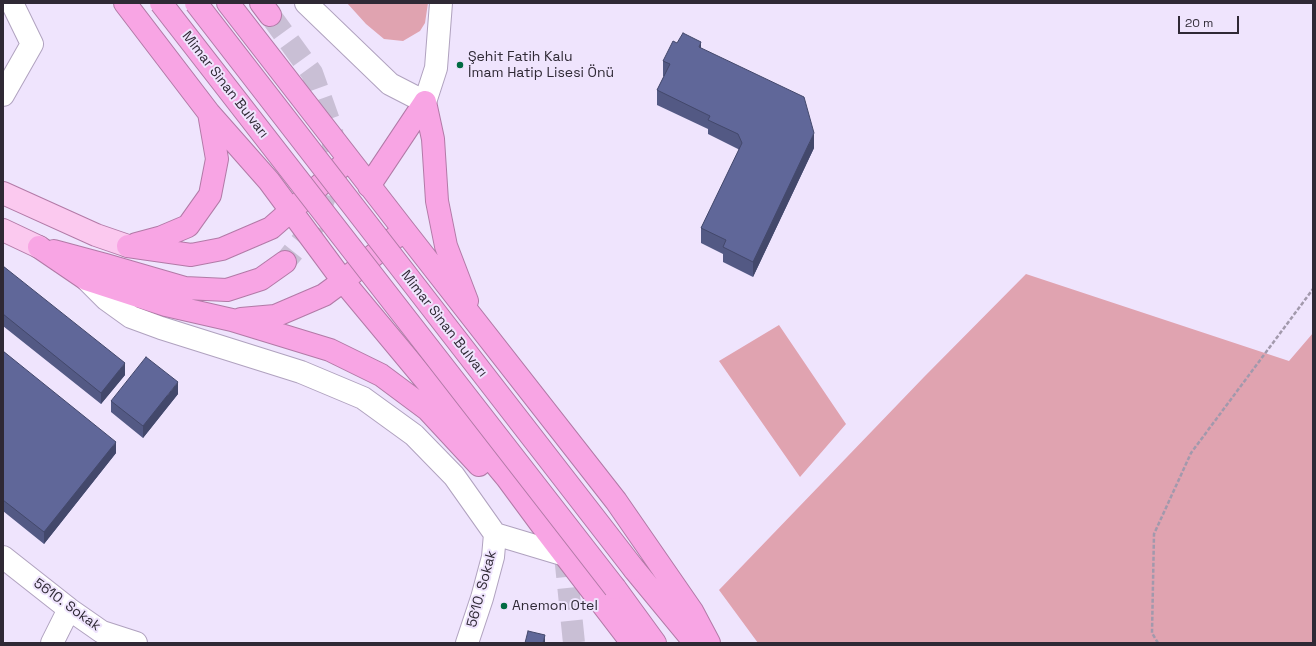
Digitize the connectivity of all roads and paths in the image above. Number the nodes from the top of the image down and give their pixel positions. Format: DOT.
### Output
graph roads {
  1 [pos="12,3"];
  2 [pos="125,3"];
  3 [pos="160,3"];
  4 [pos="196,3"];
  5 [pos="228,3"];
  6 [pos="306,3"];
  7 [pos="441,3"];
  8 [pos="3,95"];
  9 [pos="425,102"];
  10 [pos="209,113"];
  11 [pos="349,160"];
  12 [pos="370,186"];
  13 [pos="3,193"];
  14 [pos="290,210"];
  15 [pos="3,230"];
  16 [pos="404,230"];
  17 [pos="128,246"];
  18 [pos="39,247"];
  19 [pos="285,262"];
  20 [pos="86,279"];
  21 [pos="343,282"];
  22 [pos="1313,290"];
  23 [pos="166,305"];
  24 [pos="232,320"];
  25 [pos="475,320"];
  26 [pos="161,328"];
  27 [pos="541,524"];
  28 [pos="495,534"];
  29 [pos="565,555"];
  30 [pos="3,557"];
  31 [pos="69,609"];
  32 [pos="52,643"];
  33 [pos="136,643"];
  34 [pos="467,643"];
  35 [pos="632,643"];
  36 [pos="655,643"];
  37 [pos="694,643"];
  38 [pos="709,643"];
  39 [pos="1158,643"];
  1 -- 8 [label="street"];
  2 -- 10 [label="highway"];
  3 -- 36 [label="highway, Mimar Sinan Bulvarı, bridge"];
  4 -- 37 [label="highway, Mimar Sinan Bulvarı, bridge"];
  5 -- 11 [label="highway"];
  6 -- 9 [label="street"];
  7 -- 9 [label="street"];
  9 -- 12 [label="highway"];
  9 -- 25 [label="highway"];
  10 -- 14 [label="highway"];
  10 -- 17 [label="highway"];
  11 -- 12 [label="highway"];
  11 -- 14 [label="highway"];
  12 -- 16 [label="highway"];
  13 -- 17 [label="main road"];
  14 -- 17 [label="highway"];
  14 -- 21 [label="highway"];
  15 -- 18 [label="main road"];
  16 -- 21 [label="highway"];
  16 -- 25 [label="highway"];
  18 -- 19 [label="highway"];
  18 -- 20 [label="highway"];
  20 -- 23 [label="highway"];
  20 -- 26 [label="street"];
  21 -- 24 [label="highway"];
  21 -- 27 [label="highway"];
  22 -- 39 [label="path"];
  23 -- 24 [label="highway"];
  23 -- 26 [label="street"];
  24 -- 27 [label="highway"];
  25 -- 38 [label="highway"];
  26 -- 28 [label="street"];
  27 -- 29 [label="highway"];
  28 -- 29 [label="street"];
  28 -- 34 [label="street, 5610. Sokak"];
  29 -- 35 [label="highway"];
  30 -- 31 [label="street, 5610. Sokak"];
  31 -- 32 [label="street"];
  31 -- 33 [label="street, 5610. Sokak"];
}
